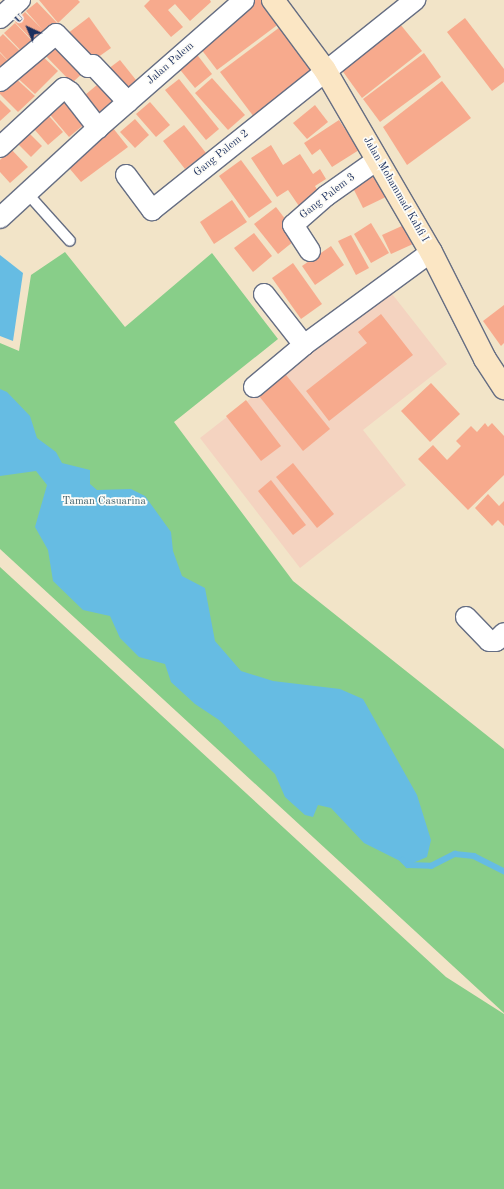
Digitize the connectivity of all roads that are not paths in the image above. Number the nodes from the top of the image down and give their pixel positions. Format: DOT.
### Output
graph roads {
  1 [pos="20,0"];
  2 [pos="244,0"];
  3 [pos="273,0"];
  4 [pos="415,0"];
  5 [pos="0,18"];
  6 [pos="325,70"];
  7 [pos="0,81"];
  8 [pos="128,102"];
  9 [pos="98,128"];
  10 [pos="0,148"];
  11 [pos="373,163"];
  12 [pos="126,175"];
  13 [pos="27,193"];
  14 [pos="0,218"];
  15 [pos="70,241"];
  16 [pos="310,251"];
  17 [pos="431,252"];
  18 [pos="264,294"];
  19 [pos="304,345"];
  20 [pos="254,387"];
  21 [pos="504,388"];
  22 [pos="466,617"];
  23 [pos="504,633"];
  1 -- 5 [label="street"];
  2 -- 8 [label="street, Jalan Palem"];
  3 -- 6 [label="main road, Jalan Mohammad Kahfi I"];
  4 -- 6 [label="street"];
  6 -- 11 [label="main road, Jalan Mohammad Kahfi I"];
  6 -- 12 [label="street, Gang Palem 2"];
  7 -- 8 [label="street"];
  8 -- 9 [label="street, Jalan Palem"];
  9 -- 10 [label="street"];
  9 -- 13 [label="street, Jalan Palem"];
  11 -- 16 [label="street, Gang Palem 3"];
  11 -- 17 [label="main road, Jalan Mohammad Kahfi I"];
  13 -- 14 [label="street, Jalan Palem"];
  13 -- 15 [label="lane"];
  17 -- 19 [label="street"];
  17 -- 21 [label="main road, Jalan Mohammad Kahfi I"];
  18 -- 19 [label="street"];
  19 -- 20 [label="street"];
  22 -- 23 [label="street"];
}
